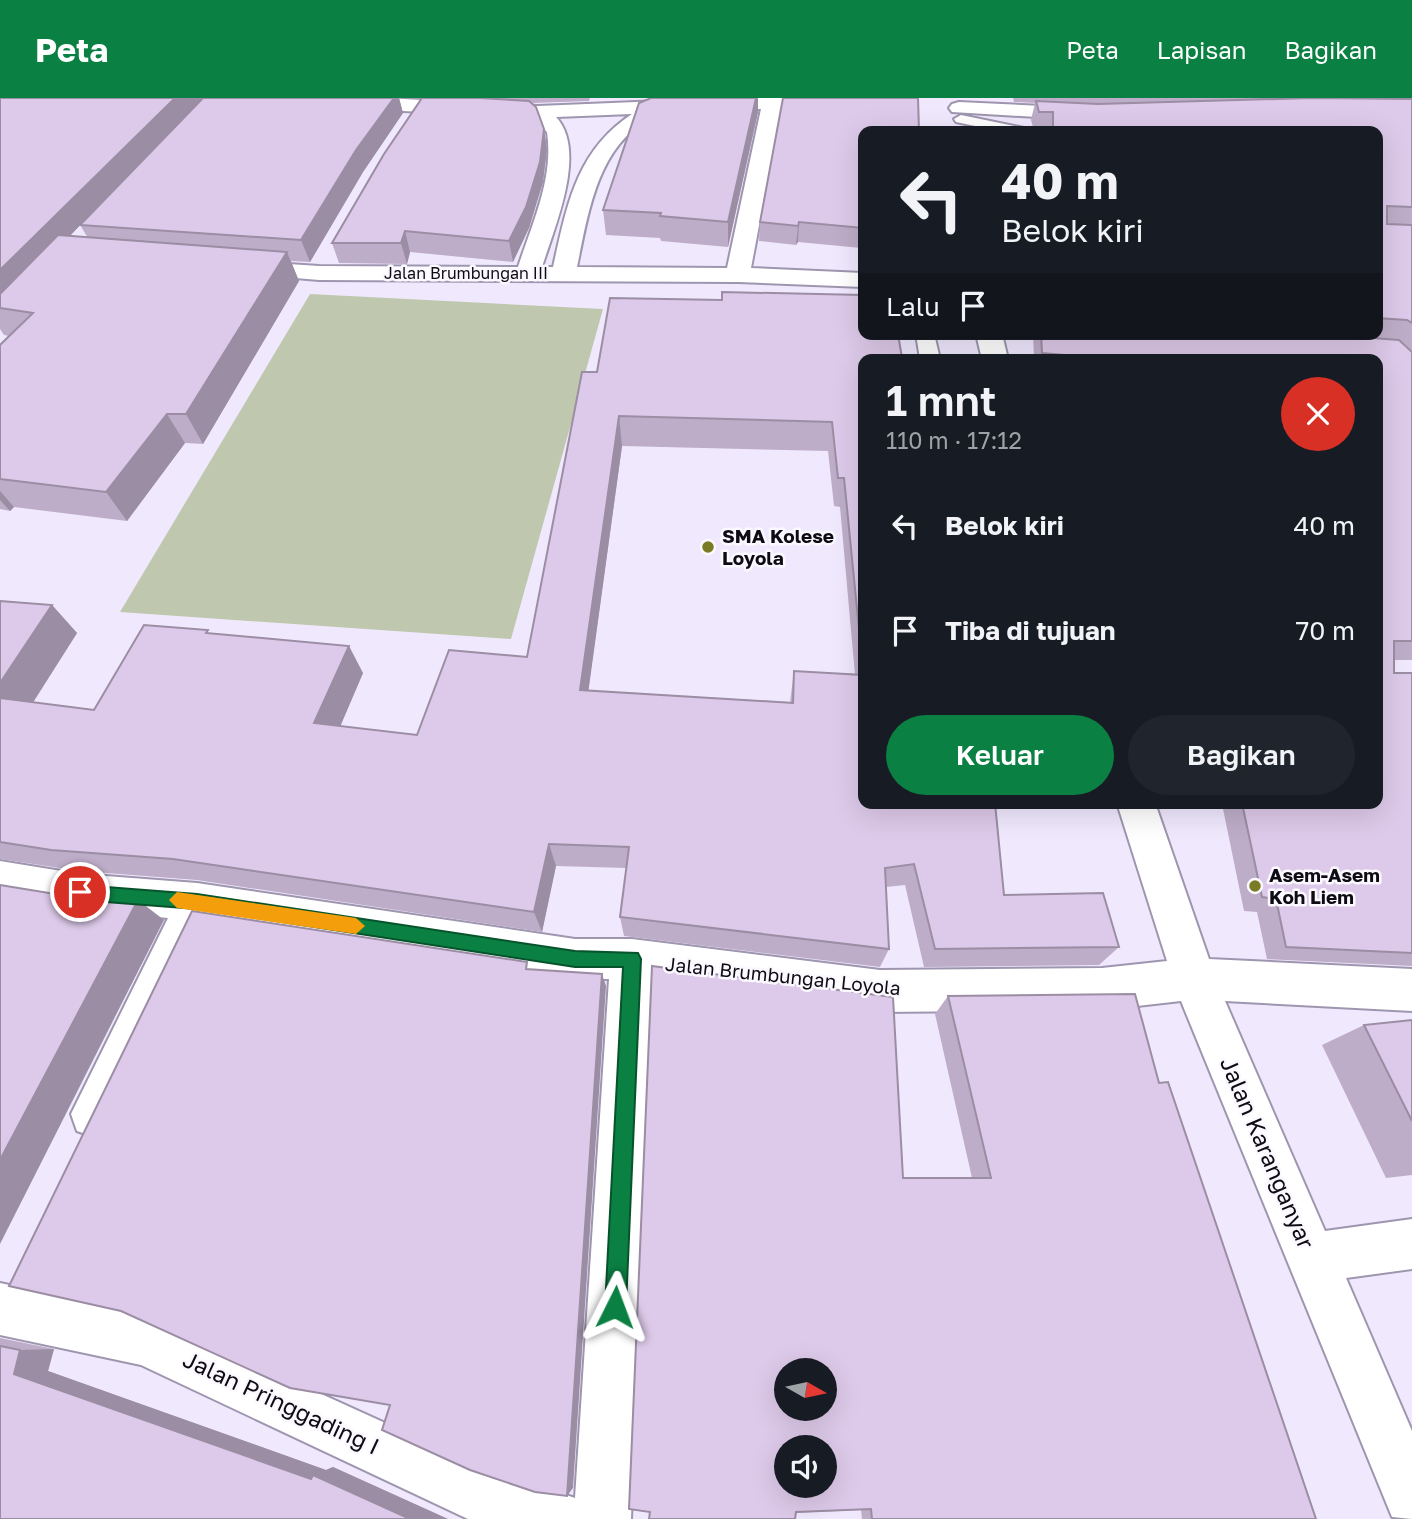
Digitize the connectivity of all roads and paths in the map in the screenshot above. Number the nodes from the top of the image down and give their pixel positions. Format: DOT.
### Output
graph roads {
  1 [pos="274,98"];
  2 [pos="876,98"];
  3 [pos="625,103"];
  4 [pos="600,104"];
  5 [pos="772,104"];
  6 [pos="421,107"];
  7 [pos="656,107"];
  8 [pos="538,112"];
  9 [pos="959,114"];
  10 [pos="1106,115"];
  11 [pos="1001,126"];
  12 [pos="406,129"];
  13 [pos="331,251"];
  14 [pos="222,266"];
  15 [pos="318,273"];
  16 [pos="528,273"];
  17 [pos="564,273"];
  18 [pos="738,275"];
  19 [pos="858,281"];
  20 [pos="1138,809"];
  21 [pos="0,879"];
  22 [pos="197,902"];
  23 [pos="632,959"];
  24 [pos="1194,979"];
  25 [pos="1412,990"];
  26 [pos="78,1147"];
  27 [pos="1412,1244"];
  28 [pos="1311,1258"];
  29 [pos="6,1294"];
  30 [pos="1412,1497"];
  31 [pos="556,1519"];
  32 [pos="602,1519"];
  1 -- 6 [label="street"];
  2 -- 5 [label="street"];
  3 -- 4 [label="street"];
  3 -- 7 [label="street"];
  4 -- 8 [label="street"];
  5 -- 7 [label="street"];
  5 -- 18 [label="street"];
  6 -- 8 [label="street"];
  6 -- 12 [label="street"];
  7 -- 17 [label="street"];
  8 -- 16 [label="street"];
  9 -- 10 [label="street"];
  9 -- 11 [label="lane"];
  13 -- 15 [label="street"];
  14 -- 15 [label="street, Jalan Brumbungan III"];
  15 -- 16 [label="street, Jalan Brumbungan III"];
  16 -- 17 [label="street, Jalan Brumbungan III"];
  17 -- 18 [label="street, Jalan Brumbungan III"];
  18 -- 19 [label="street, Jalan Brumbungan III"];
  20 -- 24 [label="street, Jalan Karanganyar"];
  21 -- 22 [label="street, Jalan Brumbungan Loyola"];
  22 -- 23 [label="street, Jalan Brumbungan Loyola"];
  22 -- 26 [label="street"];
  23 -- 24 [label="street, Jalan Brumbungan Loyola"];
  23 -- 32 [label="street"];
  24 -- 25 [label="street, Jalan Brumbungan Loyola"];
  24 -- 28 [label="street, Jalan Karanganyar"];
  27 -- 28 [label="street"];
  28 -- 30 [label="street, Jalan Karanganyar"];
  29 -- 31 [label="street, Jalan Pringgading I"];
}
